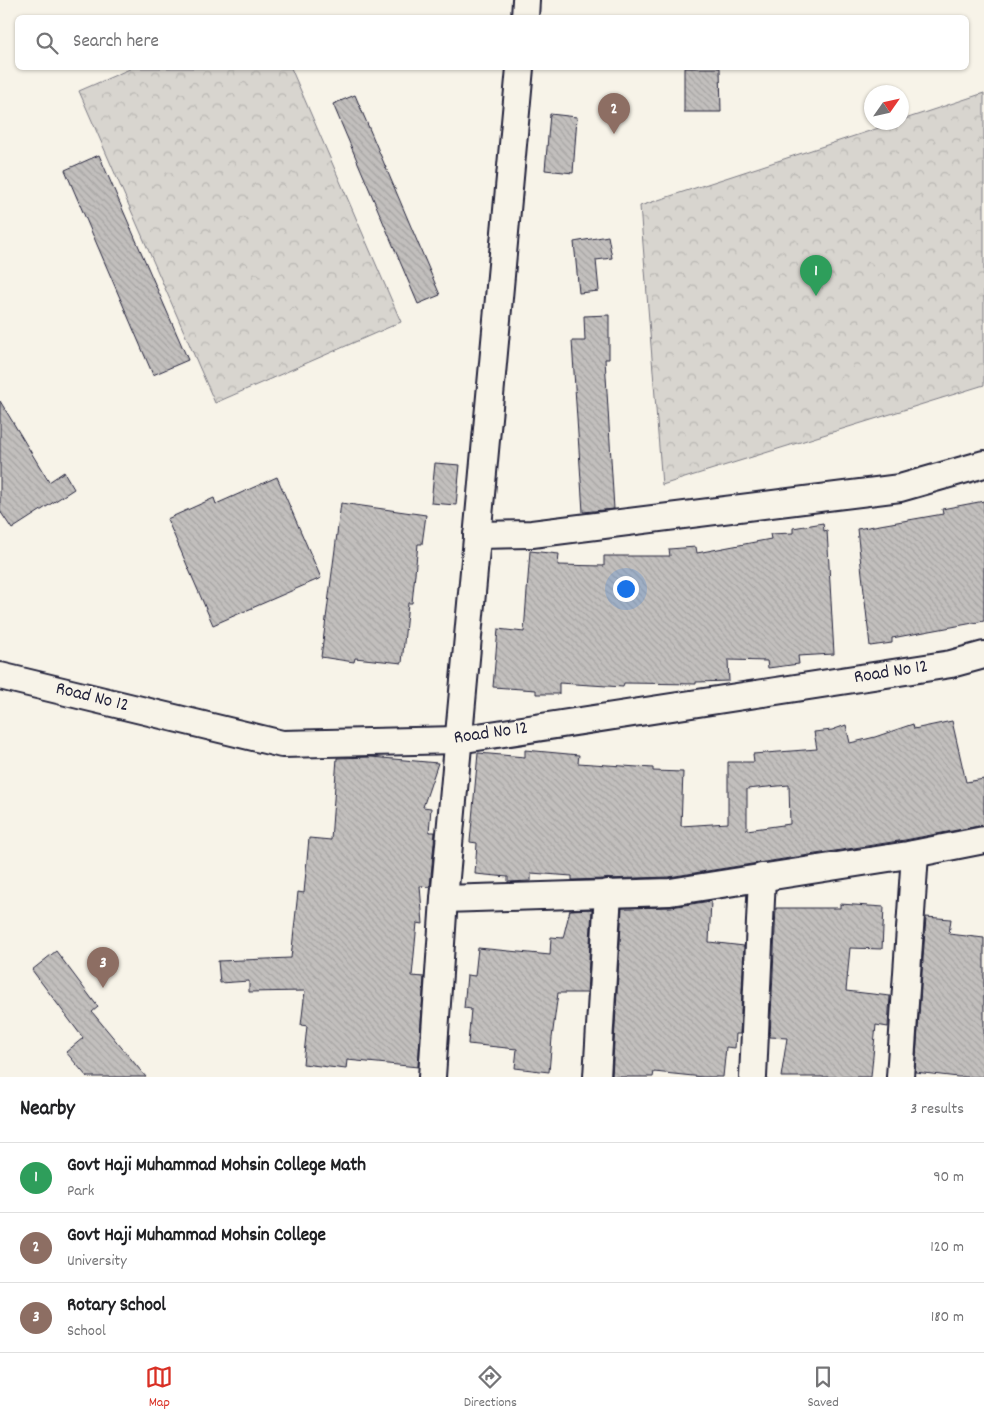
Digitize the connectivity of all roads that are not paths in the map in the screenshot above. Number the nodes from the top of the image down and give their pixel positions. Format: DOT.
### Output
graph roads {
  1 [pos="526,0"];
  2 [pos="524,15"];
  3 [pos="520,70"];
  4 [pos="984,464"];
  5 [pos="477,536"];
  6 [pos="984,655"];
  7 [pos="0,676"];
  8 [pos="458,740"];
  9 [pos="984,840"];
  10 [pos="915,854"];
  11 [pos="762,878"];
  12 [pos="608,893"];
  13 [pos="444,898"];
  14 [pos="432,1077"];
  15 [pos="597,1077"];
  16 [pos="753,1077"];
  17 [pos="900,1077"];
  1 -- 2 [label="street"];
  3 -- 5 [label="street"];
  4 -- 5 [label="street"];
  5 -- 8 [label="street"];
  6 -- 8 [label="street, Road No 12"];
  7 -- 8 [label="street, Road No 12"];
  8 -- 13 [label="street"];
  9 -- 10 [label="street"];
  10 -- 11 [label="street"];
  10 -- 17 [label="street"];
  11 -- 12 [label="street"];
  11 -- 16 [label="street"];
  12 -- 13 [label="street"];
  12 -- 15 [label="street"];
  13 -- 14 [label="street"];
}
